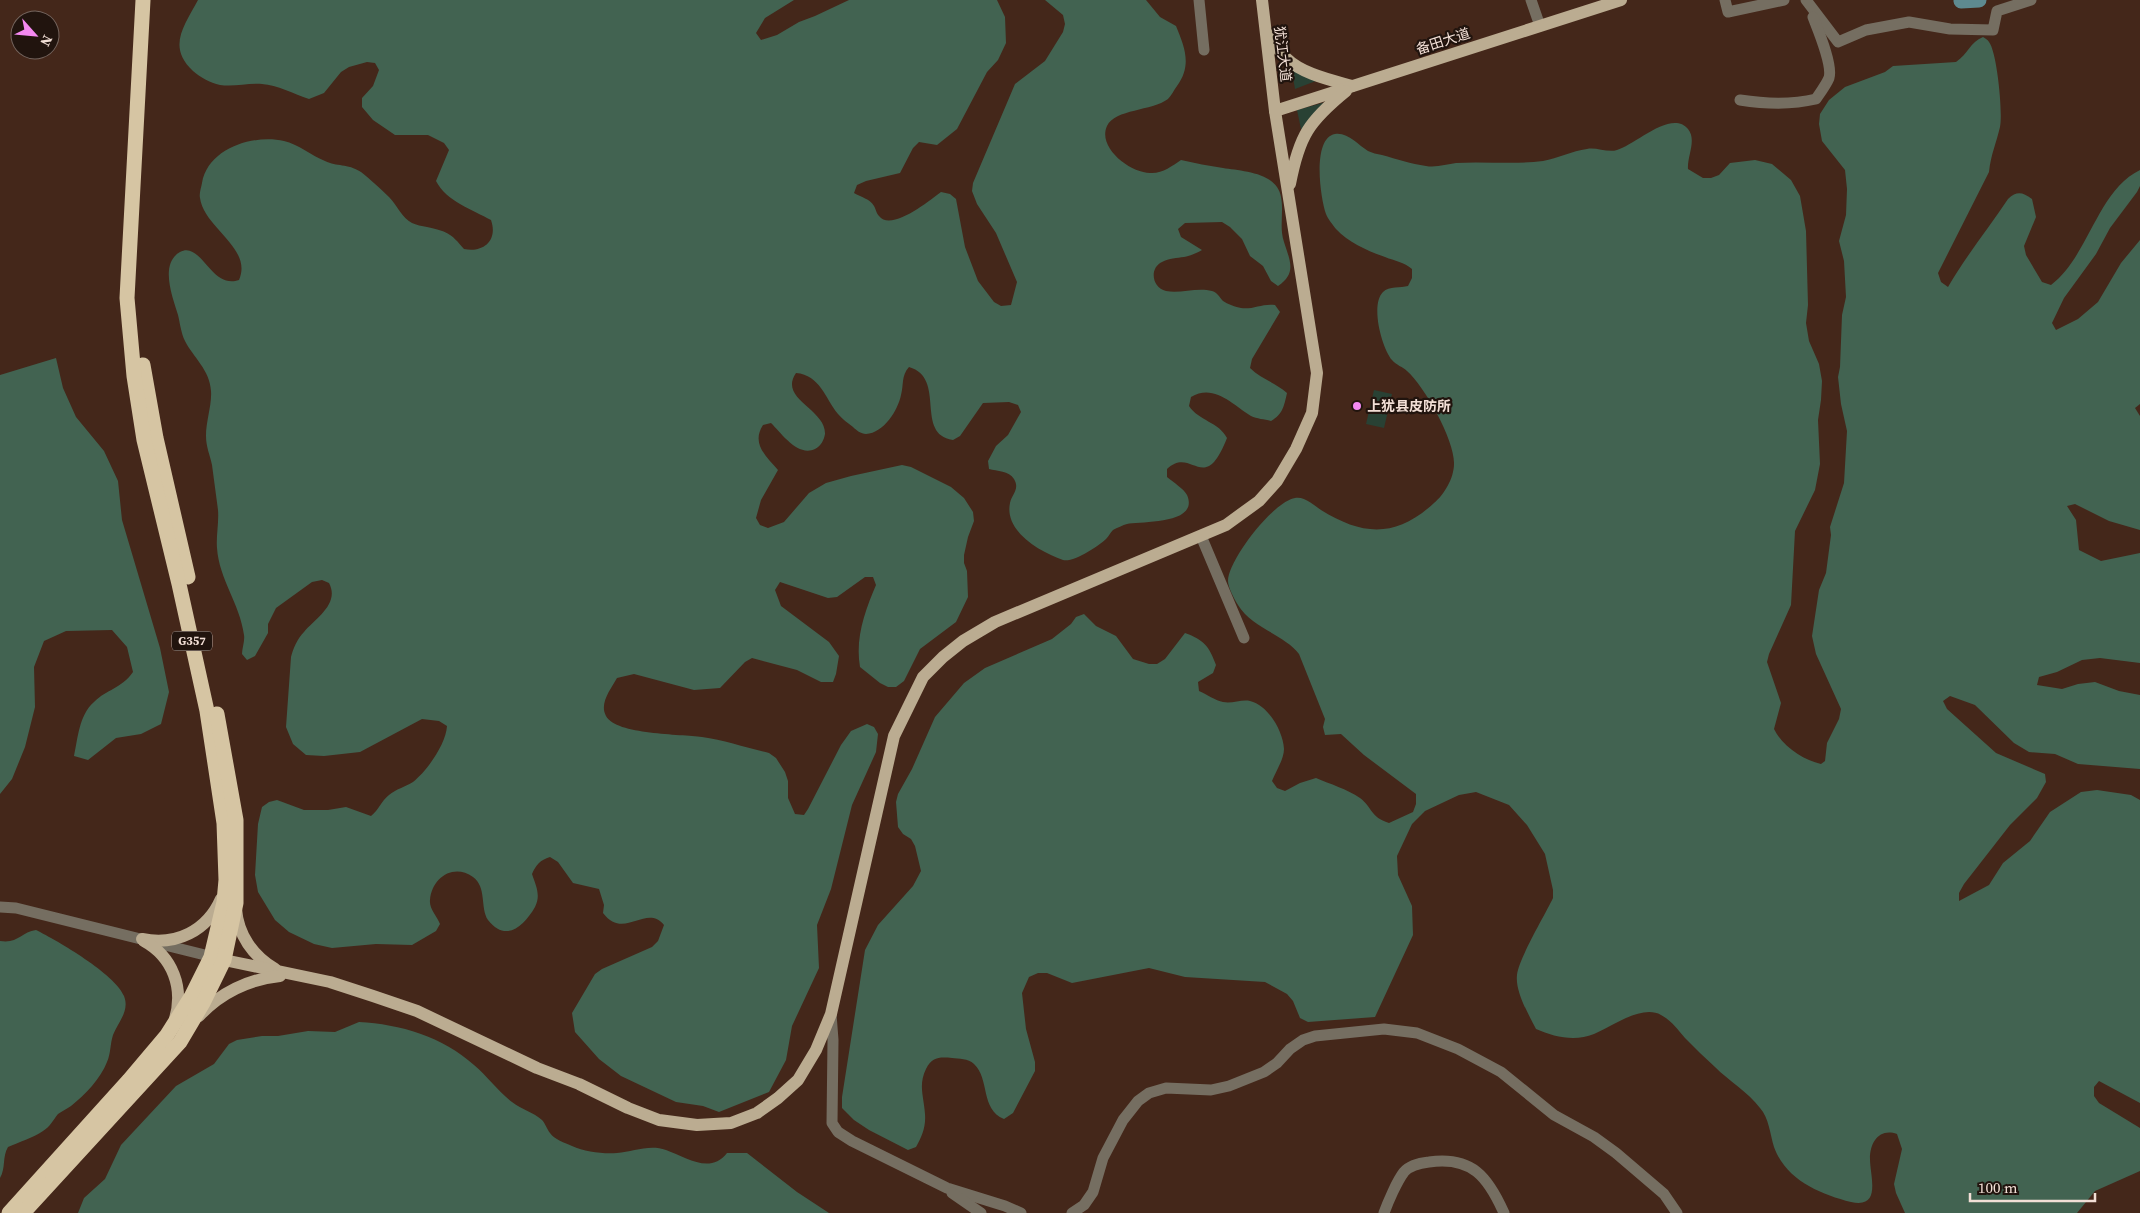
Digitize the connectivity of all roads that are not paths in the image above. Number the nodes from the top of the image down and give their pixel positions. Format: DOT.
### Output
graph roads {
  1 [pos="143,0"];
  2 [pos="154,0"];
  3 [pos="1199,0"];
  4 [pos="1262,0"];
  5 [pos="1531,0"];
  6 [pos="1725,0"];
  7 [pos="1784,0"];
  8 [pos="2031,0"];
  9 [pos="1612,1"];
  10 [pos="1806,1"];
  11 [pos="1994,6"];
  12 [pos="1540,26"];
  13 [pos="1266,32"];
  14 [pos="1204,50"];
  15 [pos="1352,86"];
  16 [pos="1740,100"];
  17 [pos="1275,111"];
  18 [pos="1289,194"];
  19 [pos="1201,536"];
  20 [pos="1244,638"];
  21 [pos="226,880"];
  22 [pos="236,902"];
  23 [pos="0,907"];
  24 [pos="142,939"];
  25 [pos="217,958"];
  26 [pos="291,975"];
  27 [pos="831,1014"];
  28 [pos="174,1038"];
  29 [pos="947,1188"];
  30 [pos="9,1213"];
  31 [pos="23,1213"];
  32 [pos="981,1213"];
  33 [pos="1020,1213"];
  34 [pos="1072,1213"];
  35 [pos="1384,1213"];
  36 [pos="1504,1213"];
  37 [pos="1677,1213"];
  1 -- 21 [label="highway, G357"];
  2 -- 22 [label="highway, G357"];
  3 -- 14 [label="street"];
  4 -- 13 [label="main road, 犹江大道"];
  5 -- 12 [label="street"];
  6 -- 7 [label="street"];
  8 -- 11 [label="street"];
  9 -- 12 [label="main road, 备田大道"];
  10 -- 11 [label="street"];
  10 -- 16 [label="street"];
  12 -- 15 [label="main road, 备田大道"];
  13 -- 15 [label="main road"];
  13 -- 17 [label="main road, 犹江大道"];
  15 -- 17 [label="main road, 备田大道"];
  15 -- 18 [label="main road"];
  17 -- 18 [label="main road, 犹江大道"];
  18 -- 19 [label="main road, 犹江大道"];
  19 -- 20 [label="street"];
  19 -- 27 [label="main road, 犹江大道"];
  21 -- 24 [label="main road"];
  21 -- 25 [label="highway, G357"];
  22 -- 25 [label="highway, G357"];
  22 -- 26 [label="main road"];
  23 -- 24 [label="street"];
  24 -- 25 [label="street"];
  24 -- 28 [label="main road"];
  25 -- 26 [label="main road"];
  25 -- 28 [label="highway, G357"];
  26 -- 27 [label="main road, 犹江大道"];
  26 -- 28 [label="main road"];
  27 -- 29 [label="street"];
  28 -- 30 [label="highway, G357"];
  28 -- 31 [label="highway, G357"];
  29 -- 32 [label="street"];
  29 -- 33 [label="street"];
  34 -- 37 [label="street"];
  35 -- 36 [label="street"];
}
